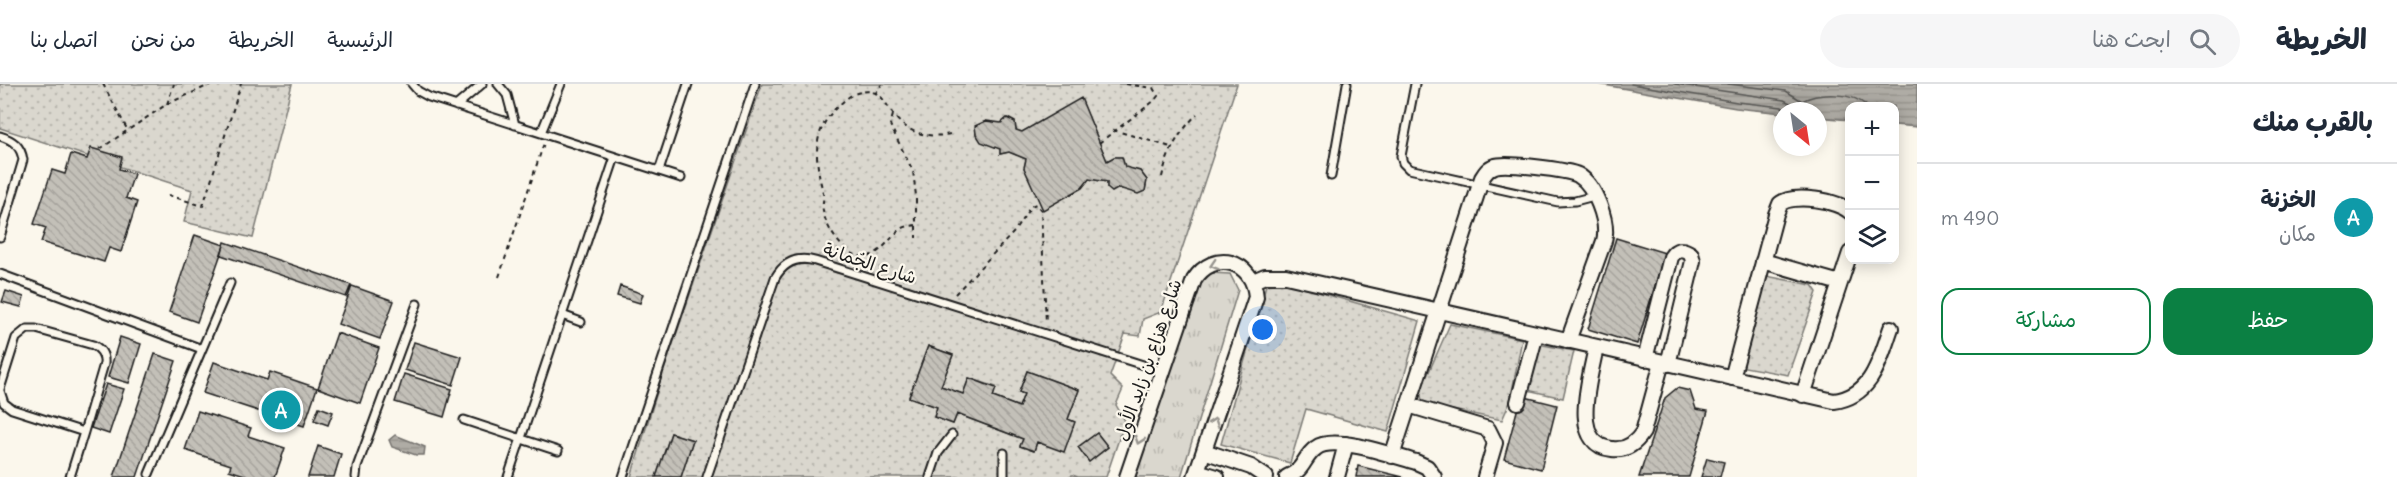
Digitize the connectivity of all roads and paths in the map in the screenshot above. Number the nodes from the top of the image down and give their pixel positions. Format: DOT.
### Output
graph roads {
  1 [pos="103,84"];
  2 [pos="174,84"];
  3 [pos="212,84"];
  4 [pos="241,84"];
  5 [pos="412,84"];
  6 [pos="482,84"];
  7 [pos="498,84"];
  8 [pos="561,84"];
  9 [pos="688,84"];
  10 [pos="755,84"];
  11 [pos="882,84"];
  12 [pos="1125,84"];
  13 [pos="1347,84"];
  14 [pos="1415,84"];
  15 [pos="875,94"];
  16 [pos="167,105"];
  17 [pos="456,106"];
  18 [pos="1197,114"];
  19 [pos="893,115"];
  20 [pos="515,125"];
  21 [pos="127,129"];
  22 [pos="1113,130"];
  23 [pos="954,133"];
  24 [pos="544,134"];
  25 [pos="0,136"];
  26 [pos="1099,143"];
  27 [pos="1171,147"];
  28 [pos="100,148"];
  29 [pos="615,157"];
  30 [pos="659,171"];
  31 [pos="1331,176"];
  32 [pos="1162,177"];
  33 [pos="681,178"];
  34 [pos="1480,185"];
  35 [pos="168,195"];
  36 [pos="1594,196"];
  37 [pos="1847,210"];
  38 [pos="916,225"];
  39 [pos="0,237"];
  40 [pos="916,238"];
  41 [pos="1763,261"];
  42 [pos="1846,264"];
  43 [pos="0,274"];
  44 [pos="499,277"];
  45 [pos="1253,281"];
  46 [pos="230,283"];
  47 [pos="1840,283"];
  48 [pos="947,303"];
  49 [pos="417,304"];
  50 [pos="1439,311"];
  51 [pos="562,315"];
  52 [pos="581,322"];
  53 [pos="1891,328"];
  54 [pos="1536,333"];
  55 [pos="1046,334"];
  56 [pos="1568,341"];
  57 [pos="1596,347"];
  58 [pos="202,349"];
  59 [pos="1645,359"];
  60 [pos="4,362"];
  61 [pos="1665,363"];
  62 [pos="1162,371"];
  63 [pos="1732,378"];
  64 [pos="0,390"];
  65 [pos="1803,395"];
  66 [pos="1518,402"];
  67 [pos="1408,405"];
  68 [pos="464,420"];
  69 [pos="84,432"];
  70 [pos="952,435"];
  71 [pos="521,438"];
  72 [pos="1346,444"];
  73 [pos="558,451"];
  74 [pos="1204,451"];
  75 [pos="1004,453"];
  76 [pos="1392,456"];
  77 [pos="149,474"];
  78 [pos="1196,474"];
  79 [pos="70,477"];
  80 [pos="356,477"];
  81 [pos="508,477"];
  82 [pos="622,477"];
  83 [pos="707,477"];
  84 [pos="930,477"];
  85 [pos="1004,477"];
  86 [pos="1127,477"];
  87 [pos="1217,477"];
  88 [pos="1266,477"];
  89 [pos="1287,477"];
  90 [pos="1336,477"];
  91 [pos="1434,477"];
  92 [pos="1485,477"];
  1 -- 21 [label="path"];
  2 -- 16 [label="path"];
  3 -- 16 [label="path"];
  4 -- 35 [label="path"];
  5 -- 17 [label="lane"];
  6 -- 17 [label="lane"];
  7 -- 20 [label="lane"];
  8 -- 24 [label="lane"];
  9 -- 30 [label="lane"];
  10 -- 82 [label="lane"];
  11 -- 15 [label="path"];
  12 -- 22 [label="path"];
  13 -- 31 [label="lane"];
  14 -- 34 [label="lane"];
  15 -- 19 [label="path"];
  15 -- 38 [label="path"];
  16 -- 21 [label="path"];
  17 -- 20 [label="lane"];
  18 -- 27 [label="path"];
  19 -- 23 [label="path"];
  19 -- 38 [label="path"];
  20 -- 24 [label="lane"];
  21 -- 28 [label="path"];
  22 -- 26 [label="path"];
  22 -- 27 [label="path"];
  24 -- 29 [label="lane"];
  24 -- 44 [label="path"];
  25 -- 39 [label="lane"];
  27 -- 32 [label="path"];
  29 -- 30 [label="lane"];
  29 -- 51 [label="lane"];
  30 -- 33 [label="lane"];
  34 -- 36 [label="lane"];
  34 -- 36 [label="street"];
  34 -- 50 [label="street"];
  36 -- 56 [label="street"];
  37 -- 41 [label="street"];
  38 -- 40 [label="path"];
  41 -- 47 [label="street"];
  41 -- 63 [label="street"];
  42 -- 47 [label="street"];
  43 -- 58 [label="lane"];
  45 -- 50 [label="street"];
  45 -- 62 [label="street, شارع هزاع بن زايد الأول, one-way"];
  74 -- 45 [label="street, one-way"];
  46 -- 58 [label="lane"];
  47 -- 65 [label="street"];
  48 -- 55 [label="lane, شارع الجُمانة"];
  48 -- 55 [label="path"];
  48 -- 83 [label="lane, شارع الجُمانة"];
  49 -- 80 [label="lane"];
  50 -- 54 [label="street"];
  50 -- 67 [label="street"];
  51 -- 52 [label="lane"];
  51 -- 71 [label="lane"];
  53 -- 65 [label="street"];
  54 -- 56 [label="street"];
  54 -- 66 [label="street"];
  55 -- 62 [label="lane, شارع الجُمانة"];
  56 -- 57 [label="street"];
  57 -- 59 [label="street"];
  57 -- 61 [label="street"];
  58 -- 77 [label="lane"];
  59 -- 61 [label="street"];
  59 -- 61 [label="street"];
  60 -- 64 [label="lane"];
  60 -- 69 [label="lane"];
  61 -- 63 [label="street"];
  62 -- 86 [label="street, شارع هزاع بن زايد الأول, one-way"];
  63 -- 65 [label="street"];
  64 -- 69 [label="lane"];
  67 -- 76 [label="street"];
  67 -- 92 [label="street"];
  68 -- 71 [label="lane"];
  69 -- 79 [label="lane"];
  70 -- 84 [label="lane"];
  71 -- 73 [label="lane"];
  71 -- 81 [label="lane"];
  72 -- 76 [label="street"];
  72 -- 89 [label="street"];
  72 -- 90 [label="street"];
  74 -- 78 [label="street"];
  74 -- 88 [label="street"];
  75 -- 85 [label="lane"];
  76 -- 91 [label="street"];
  78 -- 87 [label="street"];
}
